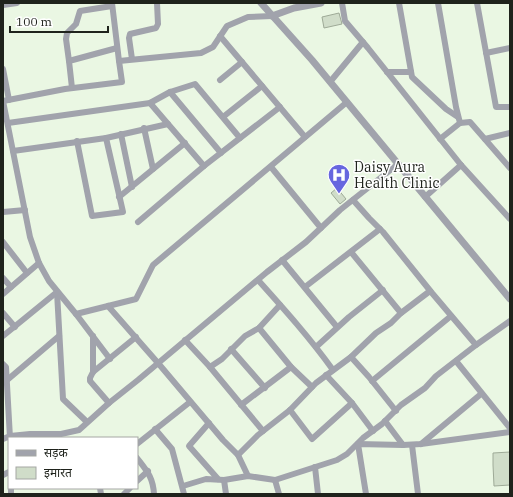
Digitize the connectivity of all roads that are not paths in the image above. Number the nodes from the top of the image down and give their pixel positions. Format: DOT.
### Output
graph roads {
  1 [pos="17,3"];
  2 [pos="158,3"];
  3 [pos="261,3"];
  4 [pos="321,3"];
  5 [pos="342,3"];
  6 [pos="399,3"];
  7 [pos="438,3"];
  8 [pos="477,3"];
  9 [pos="112,4"];
  10 [pos="3,5"];
  11 [pos="272,16"];
  12 [pos="220,36"];
  13 [pos="363,42"];
  14 [pos="117,48"];
  15 [pos="510,48"];
  16 [pos="486,53"];
  17 [pos="132,59"];
  18 [pos="69,61"];
  19 [pos="119,61"];
  20 [pos="242,62"];
  21 [pos="3,69"];
  22 [pos="387,72"];
  23 [pos="411,72"];
  24 [pos="220,80"];
  25 [pos="330,82"];
  26 [pos="262,86"];
  27 [pos="72,88"];
  28 [pos="170,92"];
  29 [pos="5,101"];
  30 [pos="347,102"];
  31 [pos="150,103"];
  32 [pos="280,107"];
  33 [pos="510,107"];
  34 [pos="223,117"];
  35 [pos="458,117"];
  36 [pos="460,123"];
  37 [pos="8,124"];
  38 [pos="168,124"];
  39 [pos="144,128"];
  40 [pos="121,134"];
  41 [pos="510,134"];
  42 [pos="306,137"];
  43 [pos="106,138"];
  44 [pos="240,138"];
  45 [pos="440,139"];
  46 [pos="485,139"];
  47 [pos="77,141"];
  48 [pos="185,143"];
  49 [pos="13,150"];
  50 [pos="221,153"];
  51 [pos="398,164"];
  52 [pos="461,165"];
  53 [pos="204,166"];
  54 [pos="271,167"];
  55 [pos="510,168"];
  56 [pos="153,169"];
  57 [pos="132,187"];
  58 [pos="119,197"];
  59 [pos="425,197"];
  60 [pos="353,200"];
  61 [pos="25,210"];
  62 [pos="3,212"];
  63 [pos="510,219"];
  64 [pos="138,222"];
  65 [pos="321,228"];
  66 [pos="380,229"];
  67 [pos="3,242"];
  68 [pos="351,252"];
  69 [pos="282,260"];
  70 [pos="39,263"];
  71 [pos="27,273"];
  72 [pos="3,278"];
  73 [pos="258,280"];
  74 [pos="11,287"];
  75 [pos="304,287"];
  76 [pos="383,290"];
  77 [pos="430,291"];
  78 [pos="58,292"];
  79 [pos="3,294"];
  80 [pos="510,299"];
  81 [pos="280,305"];
  82 [pos="108,306"];
  83 [pos="3,313"];
  84 [pos="401,313"];
  85 [pos="76,314"];
  86 [pos="451,316"];
  87 [pos="510,321"];
  88 [pos="15,326"];
  89 [pos="337,327"];
  90 [pos="258,328"];
  91 [pos="3,336"];
  92 [pos="59,336"];
  93 [pos="93,336"];
  94 [pos="136,337"];
  95 [pos="185,340"];
  96 [pos="476,345"];
  97 [pos="316,347"];
  98 [pos="231,349"];
  99 [pos="351,357"];
  100 [pos="110,359"];
  101 [pos="456,361"];
  102 [pos="158,363"];
  103 [pos="3,364"];
  104 [pos="210,367"];
  105 [pos="291,367"];
  106 [pos="333,370"];
  107 [pos="93,372"];
  108 [pos="326,375"];
  109 [pos="6,380"];
  110 [pos="372,381"];
  111 [pos="312,387"];
  112 [pos="265,388"];
  113 [pos="481,394"];
  114 [pos="190,402"];
  115 [pos="109,403"];
  116 [pos="352,403"];
  117 [pos="242,405"];
  118 [pos="290,410"];
  119 [pos="396,411"];
  120 [pos="385,421"];
  121 [pos="88,422"];
  122 [pos="209,423"];
  123 [pos="510,428"];
  124 [pos="155,430"];
  125 [pos="263,431"];
  126 [pos="373,431"];
  127 [pos="510,432"];
  128 [pos="10,437"];
  129 [pos="138,443"];
  130 [pos="358,444"];
  131 [pos="421,444"];
  132 [pos="403,445"];
  133 [pos="412,445"];
  134 [pos="238,455"];
  135 [pos="138,459"];
  136 [pos="315,467"];
  137 [pos="148,471"];
  138 [pos="248,476"];
  139 [pos="221,479"];
  140 [pos="138,480"];
  141 [pos="275,480"];
  142 [pos="183,486"];
  143 [pos="154,494"];
  144 [pos="184,494"];
  145 [pos="226,494"];
  146 [pos="279,494"];
  147 [pos="318,494"];
  148 [pos="366,494"];
  149 [pos="418,494"];
  1 -- 10 [label="street"];
  2 -- 17 [label="street"];
  3 -- 11 [label="street"];
  4 -- 11 [label="street"];
  5 -- 13 [label="street"];
  6 -- 23 [label="street"];
  7 -- 35 [label="street"];
  8 -- 16 [label="street"];
  9 -- 14 [label="street"];
  9 -- 18 [label="street"];
  11 -- 12 [label="street"];
  11 -- 25 [label="street"];
  12 -- 17 [label="street"];
  12 -- 20 [label="street"];
  13 -- 22 [label="street"];
  13 -- 25 [label="street"];
  14 -- 18 [label="street"];
  14 -- 19 [label="street"];
  15 -- 16 [label="street"];
  16 -- 33 [label="street"];
  17 -- 19 [label="street"];
  18 -- 27 [label="street"];
  19 -- 27 [label="street"];
  20 -- 24 [label="street"];
  20 -- 26 [label="street"];
  21 -- 29 [label="street"];
  22 -- 23 [label="street"];
  22 -- 45 [label="street"];
  23 -- 35 [label="street"];
  25 -- 30 [label="street"];
  26 -- 32 [label="street"];
  26 -- 34 [label="street"];
  27 -- 29 [label="street"];
  28 -- 31 [label="street"];
  28 -- 34 [label="street"];
  28 -- 50 [label="street"];
  29 -- 37 [label="street"];
  30 -- 42 [label="street"];
  30 -- 51 [label="street"];
  31 -- 37 [label="street"];
  31 -- 38 [label="street"];
  32 -- 42 [label="street"];
  32 -- 44 [label="street"];
  34 -- 44 [label="street"];
  35 -- 36 [label="street"];
  36 -- 45 [label="street"];
  36 -- 46 [label="street"];
  37 -- 49 [label="street"];
  38 -- 39 [label="street"];
  38 -- 48 [label="street"];
  39 -- 40 [label="street"];
  39 -- 56 [label="street"];
  40 -- 43 [label="street"];
  40 -- 57 [label="street"];
  41 -- 46 [label="street"];
  42 -- 54 [label="street"];
  43 -- 47 [label="street"];
  43 -- 58 [label="street"];
  44 -- 50 [label="street"];
  45 -- 52 [label="street"];
  46 -- 55 [label="street"];
  47 -- 49 [label="street"];
  47 -- 58 [label="street"];
  48 -- 53 [label="street"];
  48 -- 56 [label="street"];
  49 -- 61 [label="street"];
  50 -- 53 [label="street"];
  51 -- 59 [label="street"];
  51 -- 60 [label="street"];
  52 -- 59 [label="street"];
  52 -- 63 [label="street"];
  53 -- 64 [label="street"];
  54 -- 65 [label="street"];
  54 -- 82 [label="street"];
  56 -- 57 [label="street"];
  57 -- 58 [label="street"];
  59 -- 80 [label="street"];
  60 -- 65 [label="street"];
  60 -- 66 [label="street"];
  61 -- 62 [label="street"];
  61 -- 70 [label="street"];
  65 -- 69 [label="street"];
  66 -- 68 [label="street"];
  66 -- 77 [label="street"];
  67 -- 71 [label="street"];
  68 -- 75 [label="street"];
  68 -- 76 [label="street"];
  69 -- 73 [label="street"];
  69 -- 75 [label="street"];
  70 -- 71 [label="street"];
  70 -- 78 [label="street"];
  71 -- 74 [label="street"];
  72 -- 74 [label="street"];
  73 -- 81 [label="street"];
  73 -- 95 [label="street"];
  74 -- 79 [label="street"];
  75 -- 89 [label="street"];
  76 -- 84 [label="street"];
  76 -- 89 [label="street"];
  77 -- 84 [label="street"];
  77 -- 86 [label="street"];
  78 -- 85 [label="street"];
  78 -- 88 [label="street"];
  78 -- 92 [label="street"];
  81 -- 90 [label="street"];
  81 -- 97 [label="street"];
  82 -- 85 [label="street"];
  82 -- 94 [label="street"];
  83 -- 88 [label="street"];
  84 -- 99 [label="street"];
  85 -- 93 [label="street"];
  86 -- 96 [label="street"];
  86 -- 110 [label="street"];
  87 -- 96 [label="street"];
  88 -- 91 [label="street"];
  89 -- 97 [label="street"];
  90 -- 98 [label="street"];
  90 -- 105 [label="street"];
  92 -- 109 [label="street"];
  92 -- 121 [label="street"];
  93 -- 100 [label="street"];
  93 -- 107 [label="street"];
  94 -- 100 [label="street"];
  94 -- 102 [label="street"];
  95 -- 102 [label="street"];
  95 -- 104 [label="street"];
  96 -- 101 [label="street"];
  97 -- 106 [label="street"];
  98 -- 104 [label="street"];
  98 -- 112 [label="street"];
  99 -- 106 [label="street"];
  99 -- 110 [label="street"];
  100 -- 107 [label="street"];
  101 -- 113 [label="street"];
  101 -- 119 [label="street"];
  102 -- 114 [label="street"];
  102 -- 115 [label="street"];
  103 -- 109 [label="street"];
  104 -- 117 [label="street"];
  105 -- 111 [label="street"];
  105 -- 112 [label="street"];
  106 -- 108 [label="street"];
  107 -- 115 [label="street"];
  108 -- 111 [label="street"];
  108 -- 116 [label="street"];
  109 -- 128 [label="street"];
  110 -- 119 [label="street"];
  111 -- 118 [label="street"];
  112 -- 117 [label="street"];
  113 -- 123 [label="street"];
  113 -- 131 [label="street"];
  114 -- 122 [label="street"];
  114 -- 124 [label="street"];
  115 -- 121 [label="street"];
  116 -- 118 [label="street"];
  116 -- 126 [label="street"];
  117 -- 125 [label="street"];
  118 -- 125 [label="street"];
  119 -- 120 [label="street"];
  120 -- 126 [label="street"];
  120 -- 132 [label="street"];
  121 -- 128 [label="street"];
  122 -- 134 [label="street"];
  122 -- 139 [label="street"];
  124 -- 129 [label="street"];
  124 -- 142 [label="street"];
  125 -- 134 [label="street"];
  126 -- 130 [label="street"];
  127 -- 131 [label="street"];
  130 -- 132 [label="street"];
  130 -- 136 [label="street"];
  130 -- 148 [label="street"];
  131 -- 133 [label="street"];
  132 -- 133 [label="street"];
  133 -- 149 [label="street"];
  134 -- 138 [label="street"];
  135 -- 137 [label="street"];
  136 -- 141 [label="street"];
  136 -- 147 [label="street"];
  137 -- 140 [label="street"];
  137 -- 143 [label="street"];
  138 -- 139 [label="street"];
  138 -- 141 [label="street"];
  139 -- 142 [label="street"];
  139 -- 145 [label="street"];
  141 -- 146 [label="street"];
  142 -- 144 [label="street"];
}
